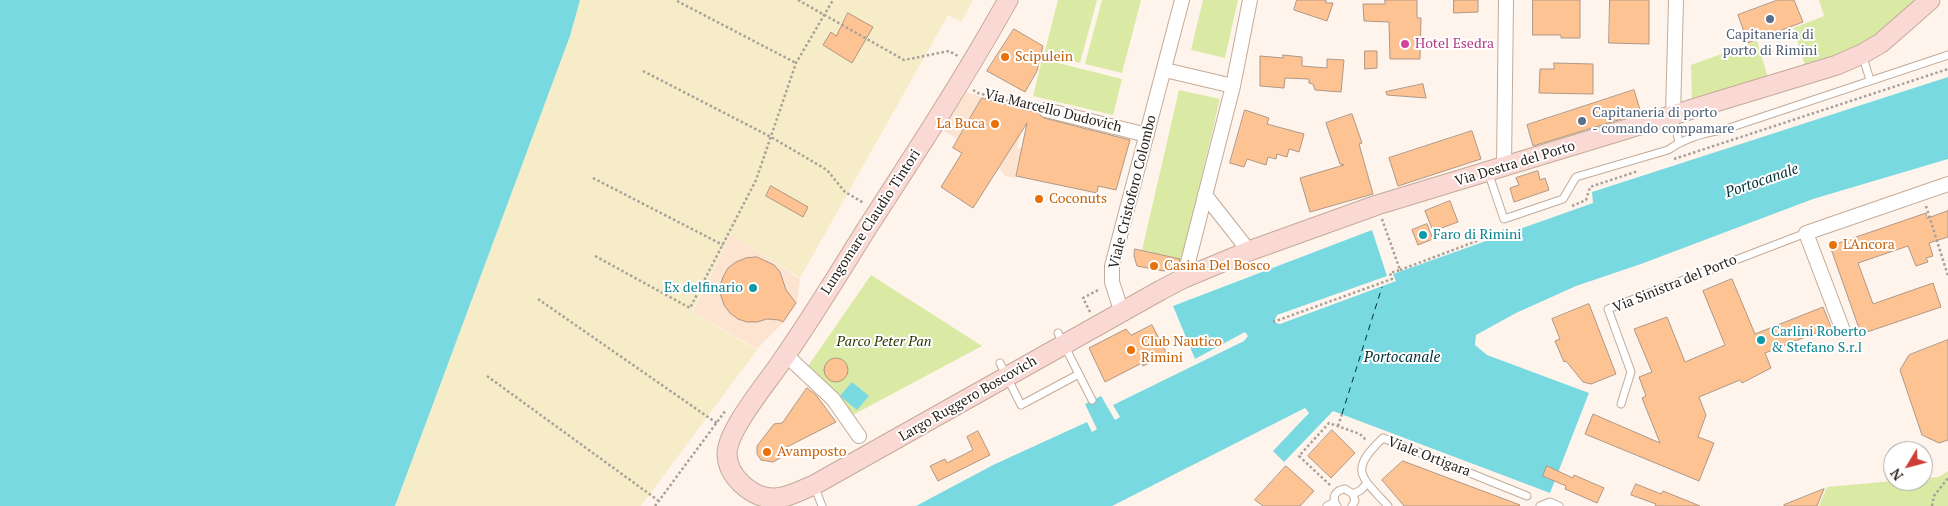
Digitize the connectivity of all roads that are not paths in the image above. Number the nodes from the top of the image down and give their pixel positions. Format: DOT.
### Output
graph roads {
  1 [pos="1008,0"];
  2 [pos="1182,0"];
  3 [pos="1250,0"];
  4 [pos="1506,0"];
  5 [pos="1676,0"];
  6 [pos="1930,0"];
  7 [pos="1862,54"];
  8 [pos="1948,55"];
  9 [pos="1165,70"];
  10 [pos="1870,80"];
  11 [pos="1233,86"];
  12 [pos="1046,110"];
  13 [pos="1673,115"];
  14 [pos="1147,135"];
  15 [pos="1679,142"];
  16 [pos="1496,169"];
  17 [pos="1948,184"];
  18 [pos="1205,195"];
  19 [pos="1806,234"];
  20 [pos="1249,250"];
  21 [pos="1184,278"];
  22 [pos="1122,313"];
  23 [pos="1842,328"];
  24 [pos="1060,338"];
  25 [pos="786,355"];
  26 [pos="1004,370"];
  27 [pos="1079,374"];
  28 [pos="1092,400"];
  29 [pos="1621,404"];
  30 [pos="859,436"];
  31 [pos="730,440"];
  32 [pos="1367,483"];
  33 [pos="814,485"];
  34 [pos="1353,494"];
  35 [pos="1526,496"];
  36 [pos="1336,504"];
  37 [pos="822,506"];
  38 [pos="1327,506"];
  39 [pos="1353,506"];
  40 [pos="1388,506"];
  41 [pos="1540,506"];
  42 [pos="1559,506"];
  1 -- 25 [label="street, Lungomare Claudio Tintori"];
  2 -- 9 [label="street, Viale Cristoforo Colombo"];
  3 -- 11 [label="street"];
  4 -- 16 [label="street"];
  5 -- 13 [label="street"];
  6 -- 7 [label="street, Via Destra del Porto"];
  7 -- 10 [label="lane"];
  7 -- 13 [label="street, Via Destra del Porto"];
  8 -- 10 [label="lane"];
  9 -- 11 [label="street"];
  9 -- 14 [label="street, Viale Cristoforo Colombo"];
  10 -- 15 [label="lane"];
  11 -- 18 [label="street"];
  12 -- 14 [label="street, Via Marcello Dudovich"];
  13 -- 15 [label="lane"];
  13 -- 16 [label="street, Via Destra del Porto"];
  14 -- 22 [label="street, Viale Cristoforo Colombo"];
  15 -- 16 [label="lane"];
  16 -- 20 [label="street, Via Destra del Porto"];
  17 -- 19 [label="street, Via Sinistra del Porto"];
  18 -- 20 [label="street"];
  18 -- 21 [label="street"];
  19 -- 23 [label="street"];
  19 -- 29 [label="lane, Via Sinistra del Porto"];
  20 -- 21 [label="street, Via Destra del Porto"];
  21 -- 22 [label="street, Via Destra del Porto"];
  22 -- 24 [label="street, Largo Ruggero Boscovich"];
  24 -- 26 [label="street, Largo Ruggero Boscovich"];
  24 -- 27 [label="lane"];
  25 -- 30 [label="street"];
  25 -- 31 [label="street, Lungomare Claudio Tintori"];
  26 -- 27 [label="lane"];
  26 -- 33 [label="street, Largo Ruggero Boscovich"];
  27 -- 28 [label="lane"];
  31 -- 33 [label="street, Largo Ruggero Boscovich"];
  32 -- 34 [label="lane"];
  32 -- 35 [label="lane, Viale Ortigara"];
  32 -- 40 [label="lane"];
  33 -- 37 [label="lane"];
  34 -- 36 [label="lane"];
  34 -- 39 [label="lane"];
  36 -- 38 [label="lane"];
  41 -- 42 [label="lane"];
}
